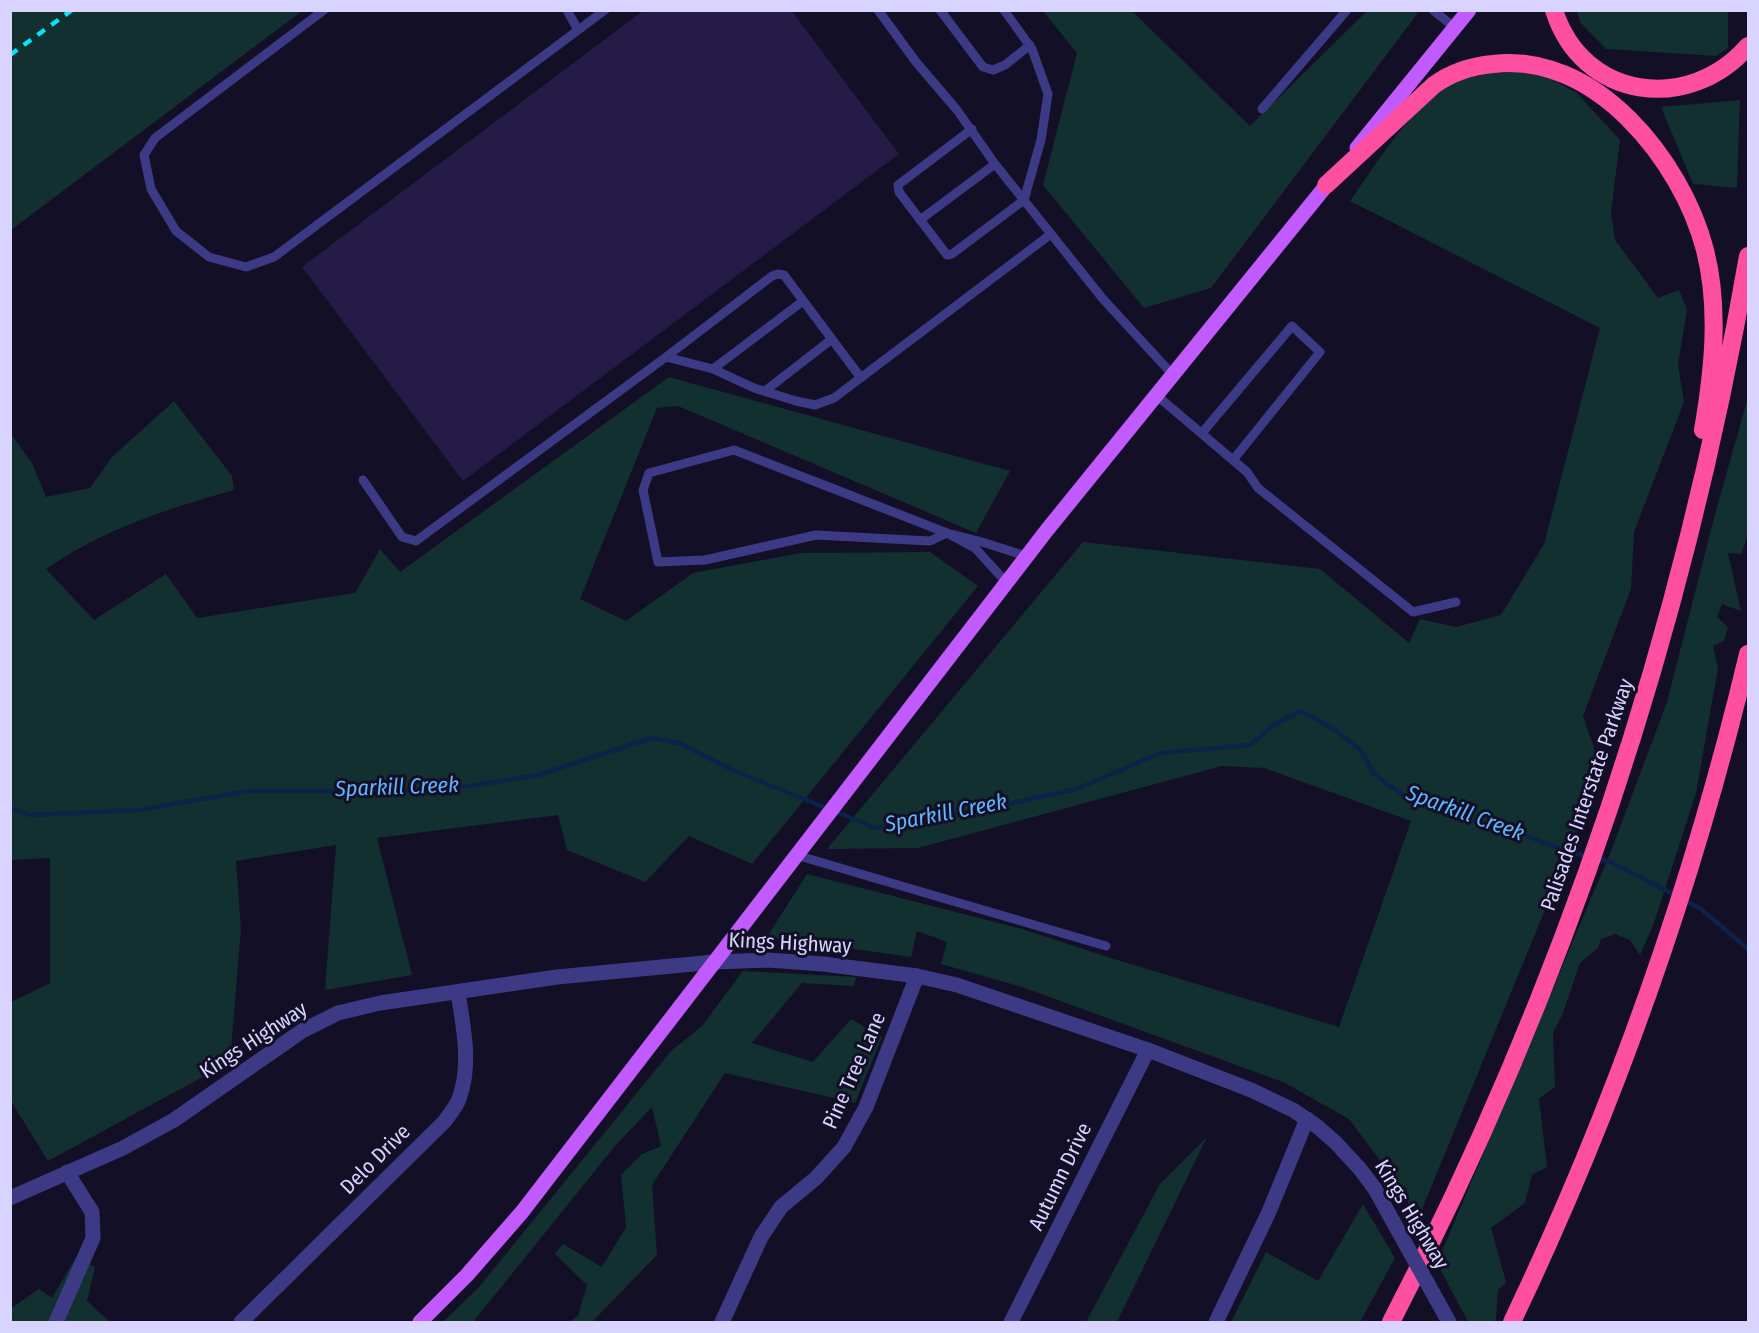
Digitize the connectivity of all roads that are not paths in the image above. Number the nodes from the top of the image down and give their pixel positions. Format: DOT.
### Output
graph roads {
  1 [pos="324,10"];
  2 [pos="567,10"];
  3 [pos="604,10"];
  4 [pos="878,10"];
  5 [pos="940,10"];
  6 [pos="1004,10"];
  7 [pos="1347,10"];
  8 [pos="1433,10"];
  9 [pos="1469,10"];
  10 [pos="1554,10"];
  11 [pos="1455,28"];
  12 [pos="578,30"];
  13 [pos="1030,45"];
  14 [pos="1749,46"];
  15 [pos="1262,109"];
  16 [pos="972,129"];
  17 [pos="995,164"];
  18 [pos="1326,185"];
  19 [pos="1024,200"];
  20 [pos="920,220"];
  21 [pos="1051,234"];
  22 [pos="1749,256"];
  23 [pos="803,301"];
  24 [pos="832,339"];
  25 [pos="666,357"];
  26 [pos="713,369"];
  27 [pos="1172,374"];
  28 [pos="861,378"];
  29 [pos="765,391"];
  30 [pos="1155,394"];
  31 [pos="1202,434"];
  32 [pos="1233,460"];
  33 [pos="363,480"];
  34 [pos="947,533"];
  35 [pos="1026,556"];
  36 [pos="1006,582"];
  37 [pos="1456,602"];
  38 [pos="1670,611"];
  39 [pos="1749,654"];
  40 [pos="796,855"];
  41 [pos="1106,946"];
  42 [pos="714,962"];
  43 [pos="917,976"];
  44 [pos="458,992"];
  45 [pos="1148,1050"];
  46 [pos="1307,1119"];
  47 [pos="67,1172"];
  48 [pos="10,1198"];
  49 [pos="56,1323"];
  50 [pos="241,1323"];
  51 [pos="420,1323"];
  52 [pos="722,1323"];
  53 [pos="1011,1323"];
  54 [pos="1216,1323"];
  55 [pos="1391,1323"];
  56 [pos="1449,1323"];
  57 [pos="1512,1323"];
  1 -- 12 [label="lane"];
  2 -- 12 [label="lane"];
  3 -- 12 [label="lane"];
  4 -- 16 [label="lane"];
  5 -- 13 [label="lane"];
  6 -- 13 [label="lane"];
  7 -- 15 [label="lane"];
  8 -- 11 [label="lane"];
  9 -- 11 [label="main road"];
  10 -- 14 [label="highway"];
  11 -- 18 [label="main road"];
  13 -- 19 [label="lane"];
  16 -- 17 [label="lane"];
  16 -- 20 [label="lane"];
  17 -- 19 [label="lane"];
  17 -- 20 [label="lane"];
  18 -- 27 [label="main road"];
  18 -- 38 [label="highway"];
  19 -- 20 [label="lane"];
  19 -- 21 [label="lane"];
  21 -- 27 [label="lane"];
  21 -- 28 [label="lane"];
  22 -- 38 [label="highway, Palisades Interstate Parkway"];
  23 -- 24 [label="lane"];
  23 -- 25 [label="lane"];
  23 -- 26 [label="lane"];
  24 -- 28 [label="lane"];
  24 -- 29 [label="lane"];
  25 -- 26 [label="lane"];
  25 -- 33 [label="lane"];
  26 -- 29 [label="lane"];
  27 -- 30 [label="main road"];
  28 -- 29 [label="lane"];
  30 -- 31 [label="lane"];
  30 -- 35 [label="main road"];
  31 -- 32 [label="lane"];
  31 -- 32 [label="lane"];
  32 -- 37 [label="lane"];
  34 -- 34 [label="lane"];
  34 -- 35 [label="lane"];
  34 -- 36 [label="lane"];
  35 -- 36 [label="main road"];
  36 -- 40 [label="main road"];
  38 -- 55 [label="highway, Palisades Interstate Parkway"];
  39 -- 57 [label="highway"];
  40 -- 41 [label="lane"];
  40 -- 42 [label="main road"];
  42 -- 43 [label="street, Kings Highway"];
  42 -- 44 [label="street, Kings Highway"];
  42 -- 51 [label="main road"];
  43 -- 45 [label="street, Kings Highway"];
  43 -- 52 [label="street, Pine Tree Lane"];
  44 -- 47 [label="street, Kings Highway"];
  44 -- 50 [label="street, Delo Drive"];
  45 -- 46 [label="street, Kings Highway"];
  45 -- 53 [label="street, Autumn Drive"];
  46 -- 54 [label="street"];
  46 -- 56 [label="street, Kings Highway, bridge"];
  47 -- 48 [label="street, Kings Highway"];
  47 -- 49 [label="street"];
}
